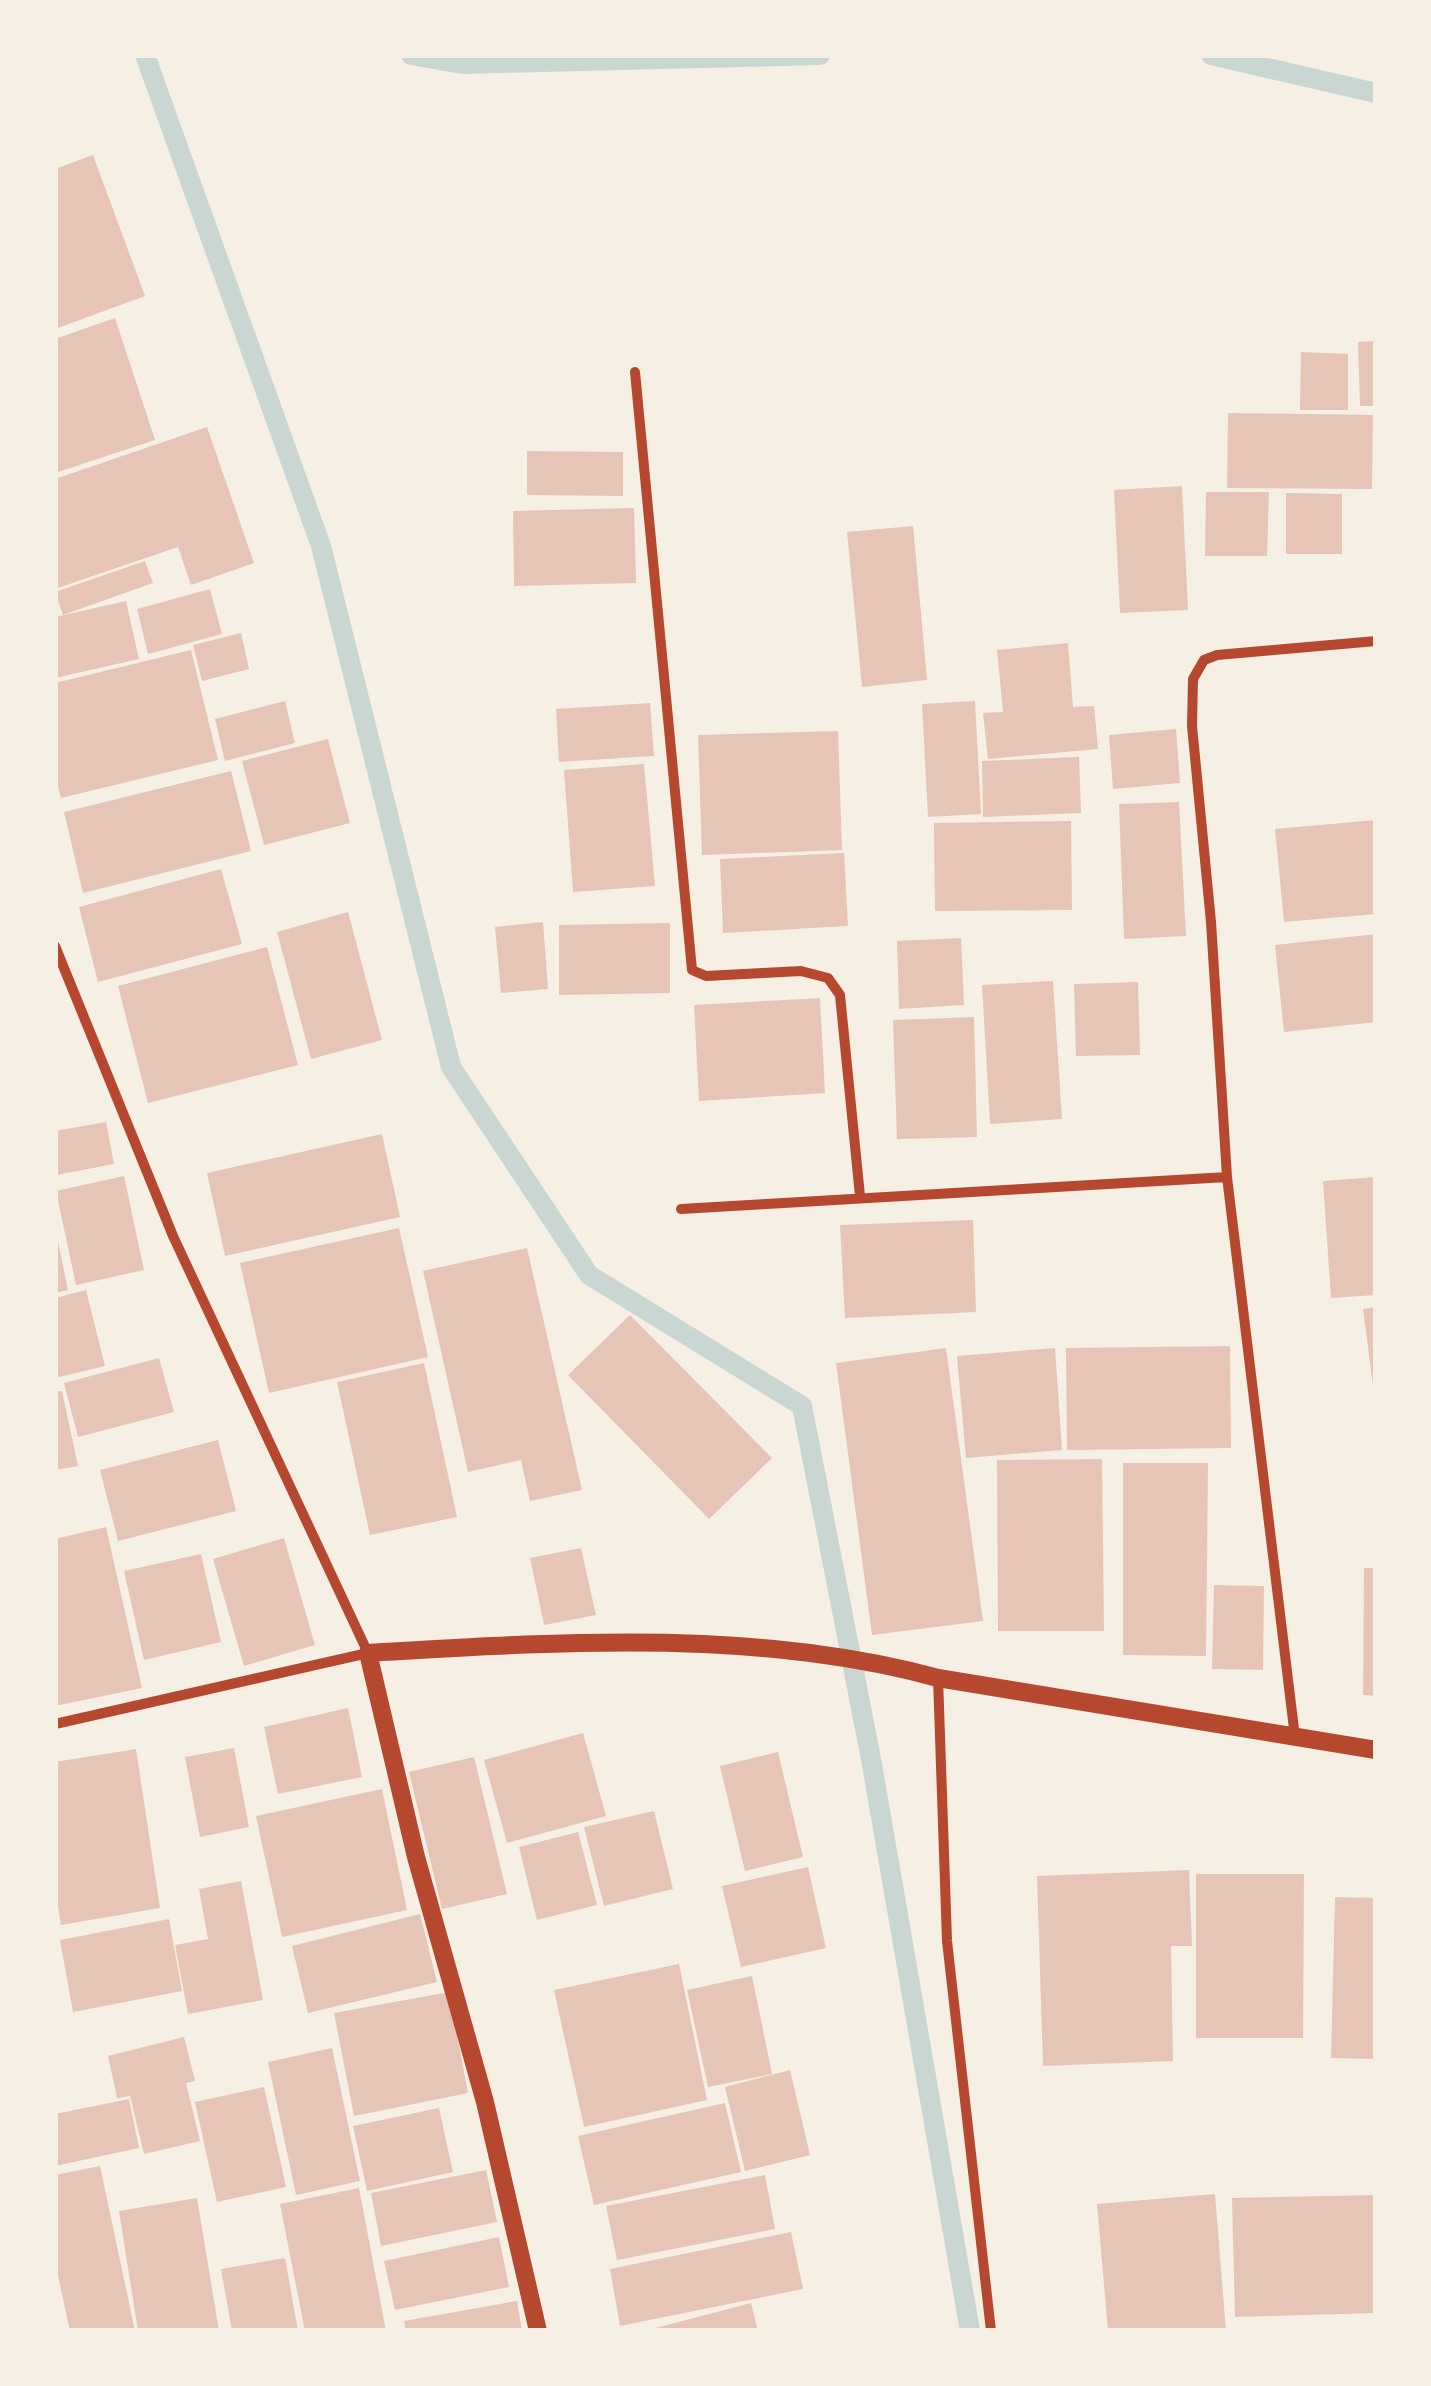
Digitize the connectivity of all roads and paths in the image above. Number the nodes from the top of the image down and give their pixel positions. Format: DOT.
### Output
graph roads {
  1 [pos="635,372"];
  2 [pos="1376,640"];
  3 [pos="55,946"];
  4 [pos="1227,1177"];
  5 [pos="860,1196"];
  6 [pos="682,1209"];
  7 [pos="368,1652"];
  8 [pos="938,1678"];
  9 [pos="55,1724"];
  10 [pos="1295,1738"];
  11 [pos="1376,1750"];
  12 [pos="538,2331"];
  13 [pos="990,2331"];
  1 -- 5 [label="street"];
  2 -- 4 [label="street"];
  3 -- 7 [label="street"];
  4 -- 5 [label="street"];
  4 -- 10 [label="street"];
  5 -- 6 [label="street"];
  7 -- 8 [label="street"];
  7 -- 9 [label="street"];
  7 -- 12 [label="street"];
  8 -- 10 [label="street"];
  8 -- 13 [label="street"];
  10 -- 11 [label="street"];
}
